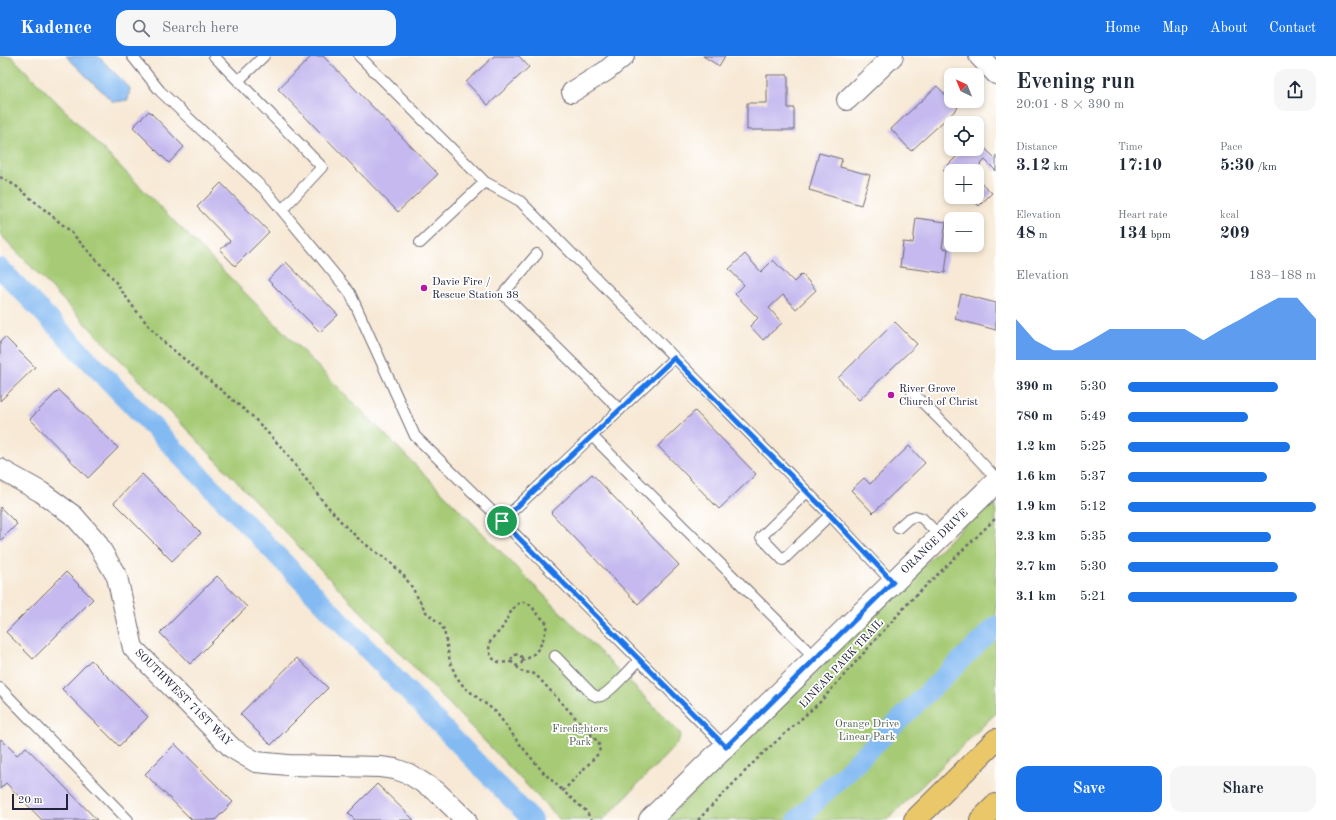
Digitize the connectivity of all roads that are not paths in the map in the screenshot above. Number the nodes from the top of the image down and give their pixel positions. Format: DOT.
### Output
graph roads {
  1 [pos="132,56"];
  2 [pos="214,56"];
  3 [pos="264,56"];
  4 [pos="359,56"];
  5 [pos="624,56"];
  6 [pos="893,56"];
  7 [pos="979,56"];
  8 [pos="996,74"];
  9 [pos="238,81"];
  10 [pos="572,92"];
  11 [pos="847,100"];
  12 [pos="485,182"];
  13 [pos="282,210"];
  14 [pos="420,243"];
  15 [pos="537,254"];
  16 [pos="674,358"];
  17 [pos="912,392"];
  18 [pos="620,410"];
  19 [pos="592,436"];
  20 [pos="0,469"];
  21 [pos="996,478"];
  22 [pos="996,482"];
  23 [pos="807,492"];
  24 [pos="830,515"];
  25 [pos="502,521"];
  26 [pos="898,528"];
  27 [pos="940,536"];
  28 [pos="893,582"];
  29 [pos="555,656"];
  30 [pos="816,659"];
  31 [pos="639,660"];
  32 [pos="0,688"];
  33 [pos="996,740"];
  34 [pos="726,747"];
  35 [pos="436,791"];
  36 [pos="996,805"];
  37 [pos="128,820"];
  38 [pos="450,820"];
  39 [pos="466,820"];
  40 [pos="650,820"];
  41 [pos="915,820"];
  42 [pos="981,820"];
  1 -- 13 [label="lane"];
  2 -- 9 [label="lane"];
  3 -- 9 [label="lane"];
  4 -- 12 [label="lane"];
  5 -- 10 [label="street"];
  6 -- 11 [label="street"];
  7 -- 8 [label="street"];
  9 -- 13 [label="lane"];
  12 -- 14 [label="lane"];
  12 -- 16 [label="lane"];
  13 -- 25 [label="lane"];
  15 -- 18 [label="lane"];
  16 -- 18 [label="lane"];
  16 -- 23 [label="lane"];
  17 -- 21 [label="lane"];
  18 -- 19 [label="lane"];
  19 -- 25 [label="lane"];
  19 -- 30 [label="lane"];
  20 -- 35 [label="street, SOUTHWEST 71ST WAY"];
  22 -- 27 [label="street, ORANGE DRIVE"];
  23 -- 24 [label="lane"];
  23 -- 24 [label="lane"];
  24 -- 28 [label="lane"];
  25 -- 31 [label="lane"];
  26 -- 27 [label="lane"];
  27 -- 28 [label="street, ORANGE DRIVE"];
  28 -- 30 [label="street, ORANGE DRIVE"];
  29 -- 31 [label="lane"];
  30 -- 34 [label="street, ORANGE DRIVE"];
  31 -- 34 [label="lane"];
  32 -- 37 [label="lane"];
  33 -- 41 [label="main road"];
  34 -- 40 [label="street, ORANGE DRIVE"];
  35 -- 38 [label="street"];
  35 -- 39 [label="street, SOUTHWEST 71ST WAY"];
  36 -- 42 [label="main road"];
}
